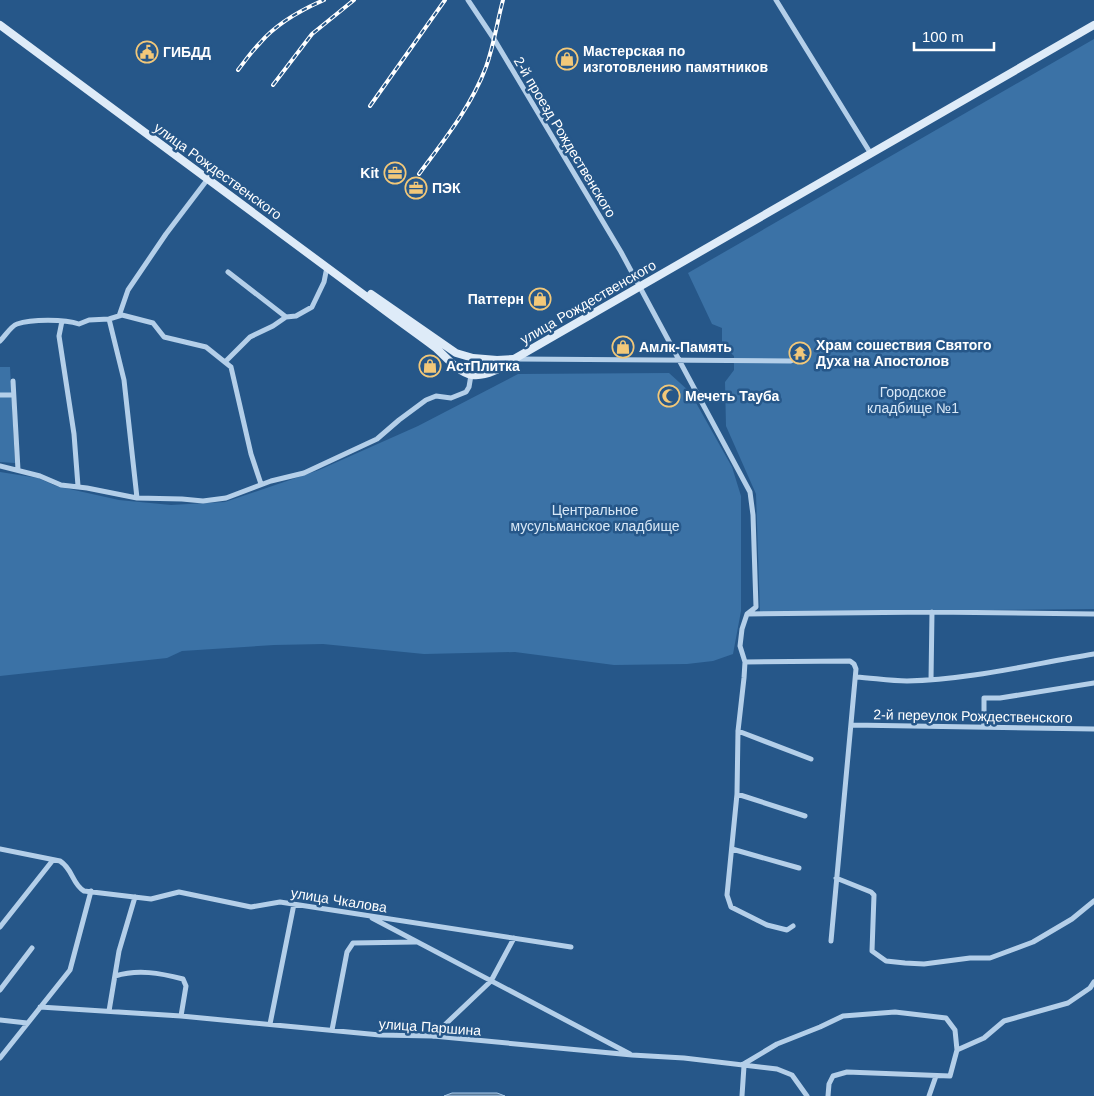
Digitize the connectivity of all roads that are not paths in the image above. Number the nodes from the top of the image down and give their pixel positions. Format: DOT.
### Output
graph roads {
  1 [pos="468,0"];
  2 [pos="776,0"];
  3 [pos="0,25"];
  4 [pos="1094,25"];
  5 [pos="871,154"];
  6 [pos="208,180"];
  7 [pos="307,251"];
  8 [pos="327,267"];
  9 [pos="228,272"];
  10 [pos="639,287"];
  11 [pos="120,316"];
  12 [pos="286,317"];
  13 [pos="109,319"];
  14 [pos="62,321"];
  15 [pos="0,341"];
  16 [pos="469,357"];
  17 [pos="514,359"];
  18 [pos="679,361"];
  19 [pos="791,361"];
  20 [pos="225,362"];
  21 [pos="460,369"];
  22 [pos="471,375"];
  23 [pos="13,381"];
  24 [pos="13,394"];
  25 [pos="0,395"];
  26 [pos="0,466"];
  27 [pos="18,470"];
  28 [pos="261,484"];
  29 [pos="78,486"];
  30 [pos="136,498"];
  31 [pos="932,612"];
  32 [pos="748,614"];
  33 [pos="1094,614"];
  34 [pos="1094,654"];
  35 [pos="745,662"];
  36 [pos="856,677"];
  37 [pos="931,680"];
  38 [pos="1094,683"];
  39 [pos="852,725"];
  40 [pos="984,727"];
  41 [pos="1094,729"];
  42 [pos="738,731"];
  43 [pos="811,759"];
  44 [pos="737,794"];
  45 [pos="805,816"];
  46 [pos="0,849"];
  47 [pos="732,849"];
  48 [pos="53,860"];
  49 [pos="799,868"];
  50 [pos="836,878"];
  51 [pos="91,892"];
  52 [pos="135,897"];
  53 [pos="1094,901"];
  54 [pos="294,904"];
  55 [pos="367,916"];
  56 [pos="794,926"];
  57 [pos="0,927"];
  58 [pos="514,938"];
  59 [pos="831,940"];
  60 [pos="417,942"];
  61 [pos="571,947"];
  62 [pos="32,948"];
  63 [pos="114,976"];
  64 [pos="490,981"];
  65 [pos="1094,982"];
  66 [pos="0,990"];
  67 [pos="40,1007"];
  68 [pos="109,1011"];
  69 [pos="181,1016"];
  70 [pos="0,1020"];
  71 [pos="27,1023"];
  72 [pos="270,1024"];
  73 [pos="332,1030"];
  74 [pos="433,1036"];
  75 [pos="957,1050"];
  76 [pos="632,1055"];
  77 [pos="0,1058"];
  78 [pos="743,1065"];
  79 [pos="936,1076"];
  80 [pos="742,1096"];
  81 [pos="807,1096"];
  82 [pos="828,1096"];
  83 [pos="929,1096"];
  1 -- 10 [label="street, 2-й проезд Рождественского"];
  2 -- 5 [label="street"];
  3 -- 6 [label="main road, улица Рождественского"];
  4 -- 5 [label="main road, улица Рождественского"];
  5 -- 10 [label="main road, улица Рождественского"];
  6 -- 7 [label="main road, улица Рождественского"];
  6 -- 11 [label="street"];
  7 -- 8 [label="main road, улица Рождественского"];
  7 -- 16 [label="main road"];
  8 -- 12 [label="street"];
  8 -- 21 [label="main road, улица Рождественского"];
  9 -- 12 [label="street"];
  10 -- 17 [label="main road, улица Рождественского"];
  10 -- 18 [label="street, 2-й проезд Рождественского"];
  11 -- 13 [label="street"];
  11 -- 20 [label="street"];
  12 -- 20 [label="street"];
  13 -- 14 [label="street"];
  13 -- 30 [label="street"];
  14 -- 15 [label="street"];
  14 -- 29 [label="street"];
  16 -- 17 [label="main road"];
  16 -- 21 [label="main road"];
  16 -- 22 [label="main road"];
  17 -- 18 [label="street"];
  17 -- 22 [label="main road, улица Рождественского"];
  18 -- 19 [label="street"];
  18 -- 32 [label="street, 2-й проезд Рождественского"];
  20 -- 28 [label="street"];
  21 -- 22 [label="main road, улица Рождественского"];
  22 -- 28 [label="street"];
  23 -- 24 [label="street"];
  24 -- 25 [label="street"];
  24 -- 27 [label="street"];
  26 -- 27 [label="street"];
  27 -- 29 [label="street"];
  28 -- 30 [label="street"];
  29 -- 30 [label="street"];
  31 -- 32 [label="street"];
  31 -- 33 [label="street"];
  31 -- 37 [label="street"];
  32 -- 35 [label="street"];
  34 -- 37 [label="street"];
  35 -- 36 [label="street"];
  35 -- 42 [label="street"];
  36 -- 37 [label="street"];
  36 -- 39 [label="street"];
  38 -- 40 [label="street"];
  39 -- 40 [label="street, 2-й переулок Рождественского"];
  39 -- 50 [label="street"];
  40 -- 41 [label="street, 2-й переулок Рождественского"];
  42 -- 43 [label="street"];
  42 -- 44 [label="street"];
  44 -- 45 [label="street"];
  44 -- 47 [label="street"];
  46 -- 48 [label="street"];
  47 -- 49 [label="street"];
  47 -- 56 [label="street"];
  48 -- 51 [label="street"];
  48 -- 57 [label="street"];
  50 -- 53 [label="street"];
  50 -- 59 [label="street"];
  51 -- 52 [label="street, улица Чкалова"];
  51 -- 67 [label="street"];
  52 -- 54 [label="street, улица Чкалова"];
  52 -- 63 [label="street"];
  54 -- 55 [label="street, улица Чкалова"];
  54 -- 72 [label="street"];
  55 -- 58 [label="street, улица Чкалова"];
  55 -- 60 [label="street"];
  58 -- 61 [label="street, улица Чкалова"];
  58 -- 64 [label="street"];
  60 -- 64 [label="street"];
  60 -- 73 [label="street"];
  62 -- 66 [label="street"];
  63 -- 68 [label="street"];
  63 -- 69 [label="street"];
  64 -- 74 [label="street"];
  64 -- 76 [label="street"];
  65 -- 75 [label="street"];
  67 -- 68 [label="street, улица Паршина"];
  67 -- 71 [label="street"];
  68 -- 69 [label="street, улица Паршина"];
  69 -- 72 [label="street, улица Паршина"];
  70 -- 71 [label="street"];
  71 -- 77 [label="street"];
  72 -- 73 [label="street, улица Паршина"];
  73 -- 74 [label="street, улица Паршина"];
  74 -- 76 [label="street, улица Паршина"];
  75 -- 78 [label="street"];
  75 -- 79 [label="street"];
  76 -- 78 [label="street, улица Паршина"];
  78 -- 80 [label="street"];
  78 -- 81 [label="street, улица Паршина"];
  79 -- 82 [label="street"];
  79 -- 83 [label="street"];
}
